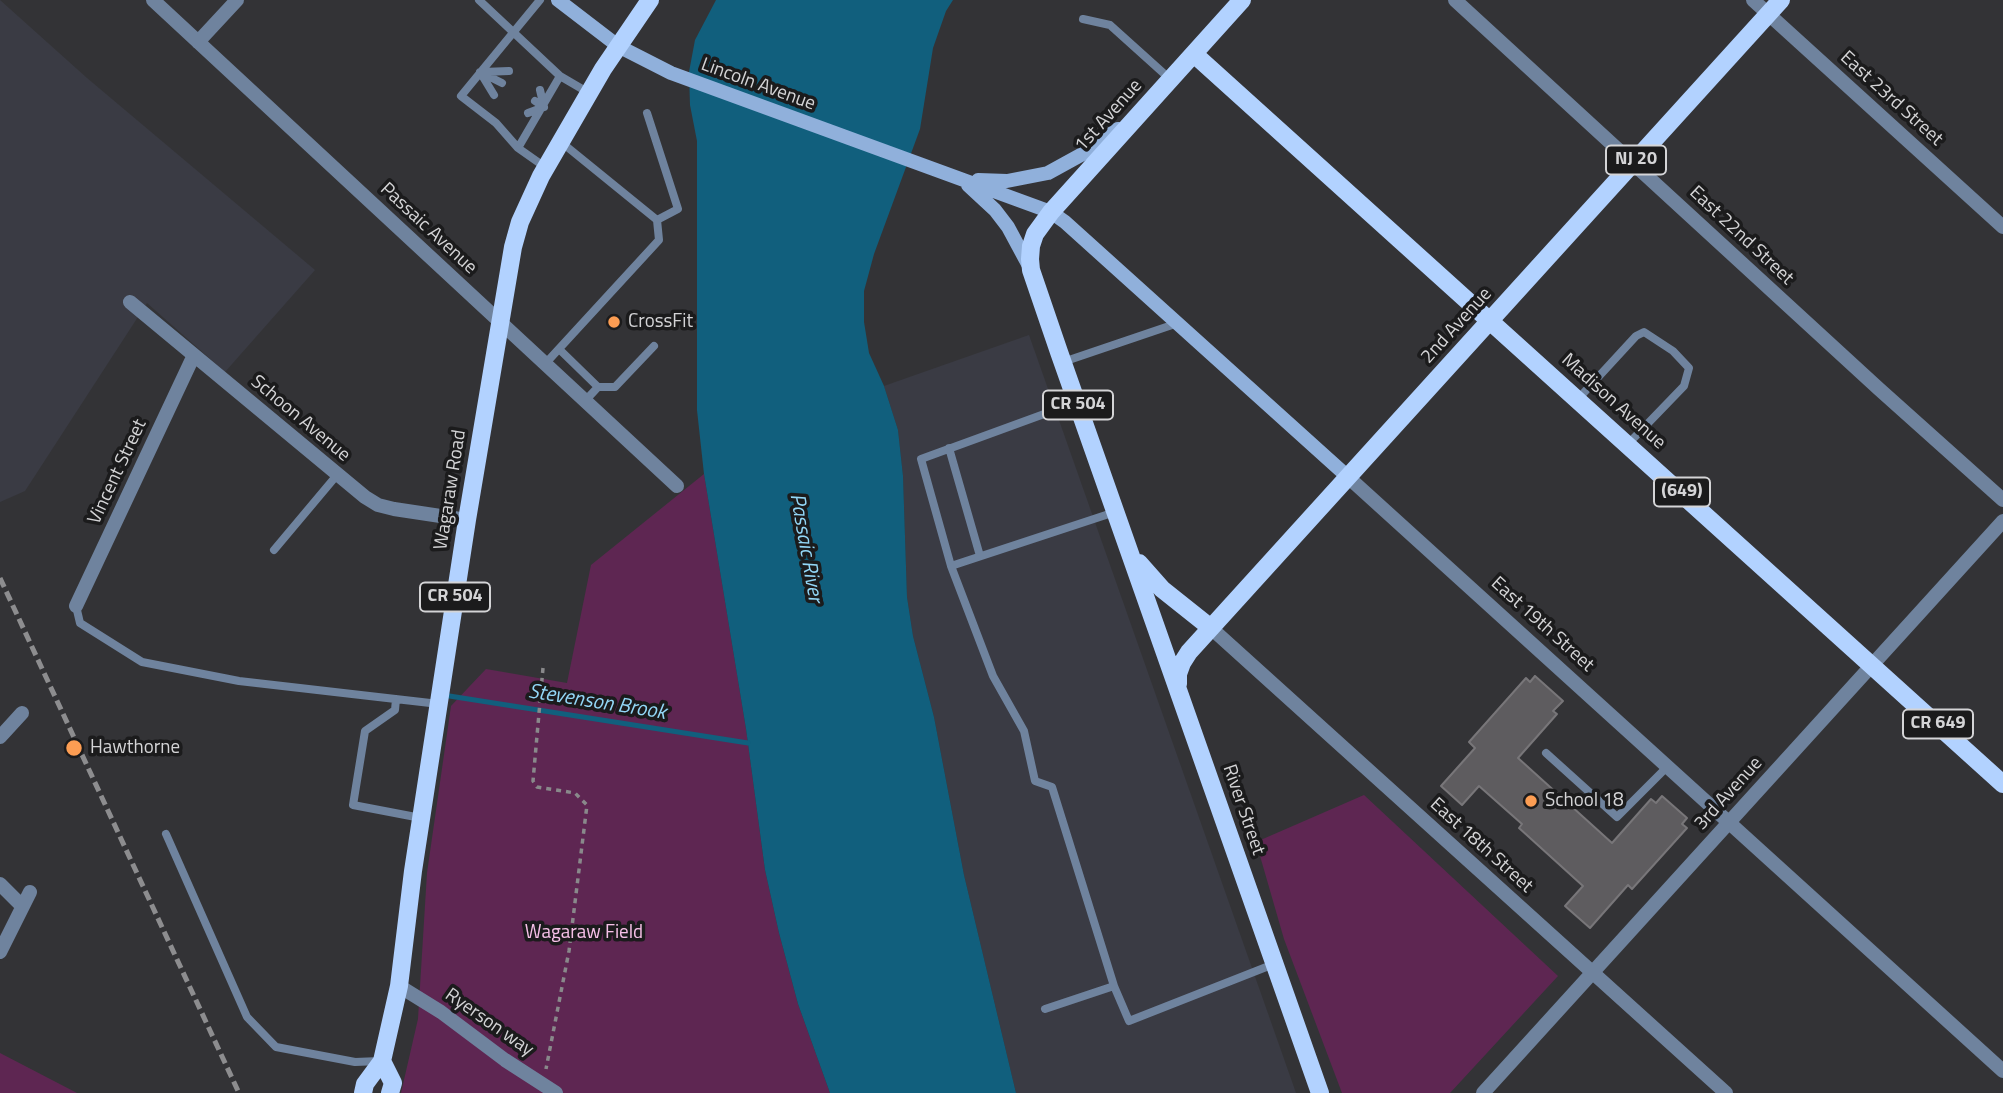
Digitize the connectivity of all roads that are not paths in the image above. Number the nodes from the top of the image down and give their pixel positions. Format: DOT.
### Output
graph roads {
  1 [pos="153,0"];
  2 [pos="237,0"];
  3 [pos="479,0"];
  4 [pos="540,0"];
  5 [pos="558,0"];
  6 [pos="650,0"];
  7 [pos="1242,0"];
  8 [pos="1455,0"];
  9 [pos="1753,0"];
  10 [pos="1781,0"];
  11 [pos="1769,14"];
  12 [pos="1083,19"];
  13 [pos="513,32"];
  14 [pos="198,42"];
  15 [pos="618,46"];
  16 [pos="1194,54"];
  17 [pos="509,71"];
  18 [pos="480,72"];
  19 [pos="560,76"];
  20 [pos="1170,79"];
  21 [pos="502,83"];
  22 [pos="540,90"];
  23 [pos="589,93"];
  24 [pos="494,95"];
  25 [pos="535,101"];
  26 [pos="1149,103"];
  27 [pos="544,107"];
  28 [pos="528,113"];
  29 [pos="647,113"];
  30 [pos="561,142"];
  31 [pos="518,148"];
  32 [pos="1633,163"];
  33 [pos="546,168"];
  34 [pos="959,178"];
  35 [pos="1051,212"];
  36 [pos="657,220"];
  37 [pos="2003,227"];
  38 [pos="1031,270"];
  39 [pos="130,302"];
  40 [pos="1491,320"];
  41 [pos="500,322"];
  42 [pos="1178,323"];
  43 [pos="654,346"];
  44 [pos="559,349"];
  45 [pos="194,355"];
  46 [pos="1063,362"];
  47 [pos="545,364"];
  48 [pos="598,387"];
  49 [pos="1578,399"];
  50 [pos="585,401"];
  51 [pos="1077,402"];
  52 [pos="1628,444"];
  53 [pos="949,448"];
  54 [pos="337,475"];
  55 [pos="1348,477"];
  56 [pos="677,486"];
  57 [pos="2003,500"];
  58 [pos="1115,512"];
  59 [pos="467,520"];
  60 [pos="2003,521"];
  61 [pos="1125,541"];
  62 [pos="274,550"];
  63 [pos="980,556"];
  64 [pos="951,565"];
  65 [pos="76,606"];
  66 [pos="1211,628"];
  67 [pos="1872,665"];
  68 [pos="1178,687"];
  69 [pos="396,699"];
  70 [pos="439,704"];
  71 [pos="23,713"];
  72 [pos="0,737"];
  73 [pos="1546,753"];
  74 [pos="1668,765"];
  75 [pos="2003,783"];
  76 [pos="421,818"];
  77 [pos="1730,822"];
  78 [pos="166,834"];
  79 [pos="0,884"];
  80 [pos="30,892"];
  81 [pos="22,906"];
  82 [pos="0,953"];
  83 [pos="1275,964"];
  84 [pos="1593,972"];
  85 [pos="399,986"];
  86 [pos="1114,986"];
  87 [pos="1045,1009"];
  88 [pos="382,1061"];
  89 [pos="2003,1071"];
  90 [pos="363,1093"];
  91 [pos="390,1093"];
  92 [pos="556,1093"];
  93 [pos="1320,1093"];
  94 [pos="1483,1093"];
  95 [pos="1726,1093"];
  1 -- 14 [label="street, Passaic Avenue"];
  2 -- 14 [label="street"];
  3 -- 13 [label="lane"];
  4 -- 13 [label="lane"];
  5 -- 15 [label="main road, Lincoln Avenue"];
  6 -- 15 [label="main road, Wagaraw Road"];
  7 -- 16 [label="main road, 1st Avenue"];
  8 -- 32 [label="street, East 22nd Street"];
  9 -- 11 [label="street, East 23rd Street"];
  10 -- 11 [label="main road, 2nd Avenue / NJ 20"];
  11 -- 32 [label="main road, 2nd Avenue / NJ 20"];
  11 -- 37 [label="street, East 23rd Street"];
  12 -- 20 [label="lane"];
  13 -- 18 [label="lane"];
  13 -- 19 [label="lane"];
  14 -- 41 [label="street, Passaic Avenue"];
  15 -- 23 [label="main road, Wagaraw Road / CR 504"];
  15 -- 34 [label="main road, Lincoln Avenue / CR 504"];
  16 -- 20 [label="main road, 1st Avenue"];
  16 -- 40 [label="main road, Madison Avenue / (649)"];
  17 -- 18 [label="lane"];
  18 -- 21 [label="lane"];
  18 -- 24 [label="lane"];
  18 -- 31 [label="lane"];
  19 -- 23 [label="lane"];
  19 -- 27 [label="lane"];
  20 -- 26 [label="main road, 1st Avenue"];
  22 -- 27 [label="lane"];
  23 -- 30 [label="main road, Wagaraw Road / CR 504"];
  25 -- 27 [label="lane"];
  26 -- 34 [label="main road, CR 504"];
  26 -- 35 [label="main road, 1st Avenue"];
  27 -- 28 [label="lane"];
  27 -- 31 [label="lane"];
  29 -- 36 [label="lane"];
  30 -- 33 [label="main road, Wagaraw Road / CR 504"];
  30 -- 36 [label="lane"];
  31 -- 33 [label="lane"];
  32 -- 40 [label="main road, 2nd Avenue / NJ 20"];
  32 -- 57 [label="street, East 22nd Street"];
  33 -- 41 [label="main road, Wagaraw Road / CR 504"];
  34 -- 35 [label="main road, Lincoln Avenue"];
  34 -- 38 [label="main road, River Street / CR 504"];
  35 -- 38 [label="main road, 1st Avenue"];
  35 -- 42 [label="main road, East 19th Street"];
  36 -- 44 [label="lane"];
  38 -- 46 [label="main road, River Street / CR 504"];
  39 -- 45 [label="street, Schoon Avenue"];
  40 -- 49 [label="main road, Madison Avenue / (649)"];
  40 -- 55 [label="main road, 2nd Avenue / NJ 20"];
  41 -- 47 [label="street, Passaic Avenue"];
  41 -- 59 [label="main road, Wagaraw Road / CR 504"];
  42 -- 46 [label="lane"];
  42 -- 55 [label="main road, East 19th Street"];
  43 -- 48 [label="lane"];
  44 -- 47 [label="lane"];
  44 -- 48 [label="lane"];
  45 -- 54 [label="street, Schoon Avenue"];
  45 -- 65 [label="street, Vincent Street"];
  46 -- 51 [label="main road, River Street / CR 504"];
  47 -- 50 [label="street, Passaic Avenue"];
  48 -- 50 [label="lane"];
  49 -- 52 [label="main road, Madison Avenue / (649)"];
  49 -- 52 [label="lane"];
  50 -- 56 [label="street, Passaic Avenue"];
  51 -- 53 [label="lane"];
  51 -- 58 [label="main road, River Street / CR 504"];
  52 -- 67 [label="main road, Madison Avenue / (649)"];
  53 -- 63 [label="lane"];
  53 -- 64 [label="lane"];
  54 -- 59 [label="street, Schoon Avenue"];
  54 -- 62 [label="lane"];
  55 -- 66 [label="main road, 2nd Avenue / NJ 20"];
  55 -- 74 [label="street, East 19th Street"];
  58 -- 61 [label="main road, River Street / CR 504"];
  58 -- 63 [label="lane"];
  59 -- 70 [label="main road, Wagaraw Road / CR 504"];
  60 -- 67 [label="street, 3rd Avenue"];
  61 -- 66 [label="main road, River Street / CR 504"];
  61 -- 68 [label="main road, River Street"];
  63 -- 64 [label="lane"];
  64 -- 86 [label="lane"];
  65 -- 69 [label="lane"];
  66 -- 68 [label="main road, 2nd Avenue"];
  66 -- 84 [label="street, East 18th Street"];
  67 -- 75 [label="main road, Madison Avenue / CR 649"];
  67 -- 77 [label="street, 3rd Avenue"];
  68 -- 83 [label="main road, River Street"];
  69 -- 70 [label="lane"];
  69 -- 76 [label="lane"];
  70 -- 76 [label="main road, Wagaraw Road / CR 504"];
  71 -- 72 [label="street"];
  73 -- 74 [label="lane"];
  74 -- 77 [label="street, East 19th Street"];
  76 -- 85 [label="main road, Wagaraw Road / CR 504"];
  77 -- 84 [label="street, 3rd Avenue"];
  77 -- 89 [label="street, East 19th Street"];
  78 -- 88 [label="lane"];
  79 -- 81 [label="street"];
  80 -- 81 [label="street"];
  81 -- 82 [label="street"];
  83 -- 86 [label="lane"];
  83 -- 93 [label="main road, River Street"];
  84 -- 94 [label="street, 3rd Avenue"];
  84 -- 95 [label="street, East 18th Street"];
  85 -- 88 [label="main road, Wagaraw Road / CR 504"];
  85 -- 92 [label="street, Ryerson way"];
  86 -- 87 [label="lane"];
  88 -- 90 [label="main road, Wagaraw Road / CR 504"];
  88 -- 91 [label="main road, Wagaraw Road / CR 504"];
}
